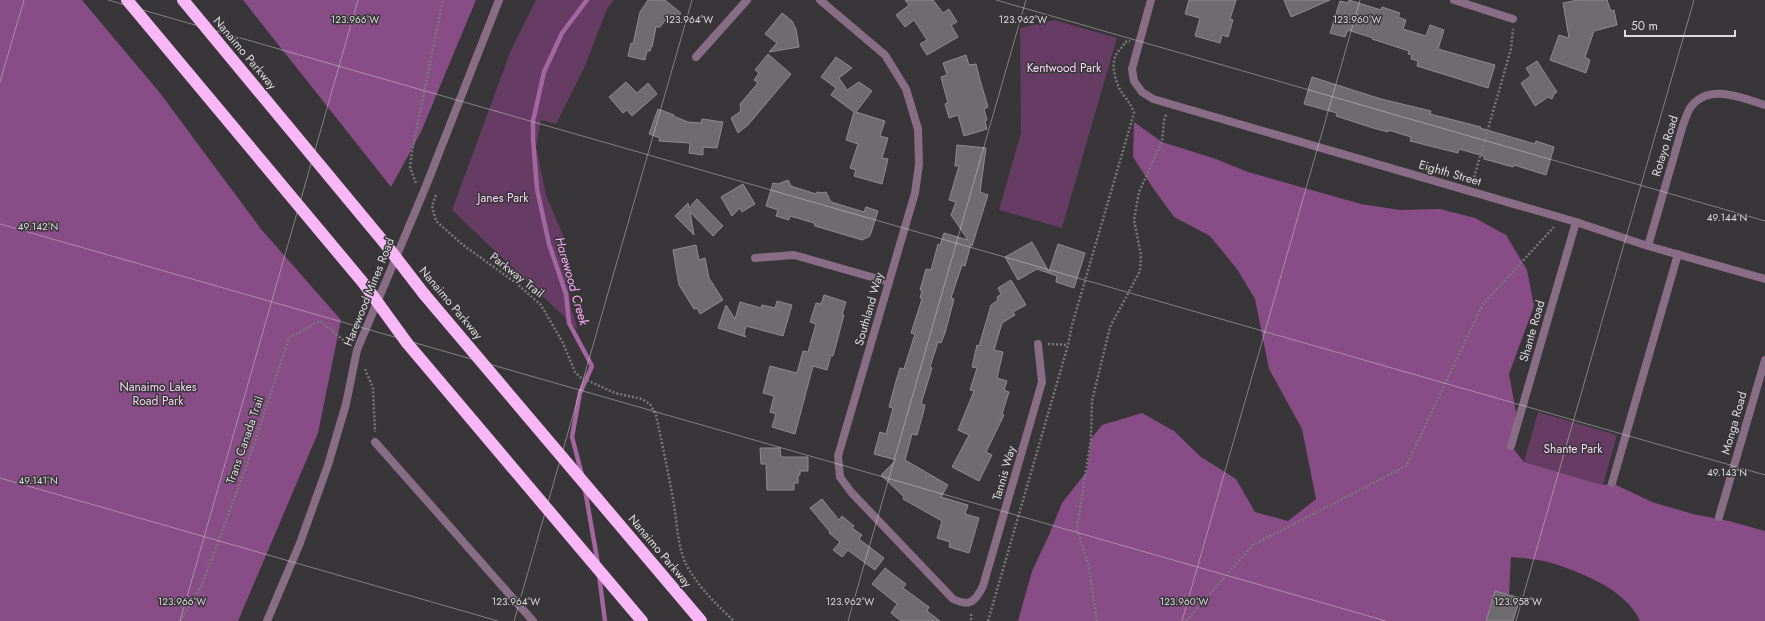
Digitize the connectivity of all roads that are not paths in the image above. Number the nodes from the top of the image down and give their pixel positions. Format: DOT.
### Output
graph roads {
  1 [pos="127,0"];
  2 [pos="183,0"];
  3 [pos="499,0"];
  4 [pos="747,0"];
  5 [pos="820,0"];
  6 [pos="1151,0"];
  7 [pos="1454,0"];
  8 [pos="1513,19"];
  9 [pos="696,57"];
  10 [pos="1765,105"];
  11 [pos="1576,222"];
  12 [pos="1648,246"];
  13 [pos="1678,254"];
  14 [pos="755,258"];
  15 [pos="1765,279"];
  16 [pos="889,282"];
  17 [pos="1038,344"];
  18 [pos="1765,360"];
  19 [pos="375,442"];
  20 [pos="1512,446"];
  21 [pos="1612,483"];
  22 [pos="1719,517"];
  23 [pos="970,603"];
  24 [pos="267,621"];
  25 [pos="533,621"];
  26 [pos="642,621"];
  27 [pos="702,621"];
  1 -- 26 [label="highway, bridge"];
  2 -- 27 [label="highway, Nanaimo Parkway, bridge"];
  3 -- 24 [label="street, Harewood Mines Road"];
  4 -- 9 [label="street"];
  5 -- 16 [label="street, Southland Way"];
  6 -- 11 [label="street, Eighth Street"];
  7 -- 8 [label="street"];
  10 -- 12 [label="street, Rotayo Road"];
  11 -- 12 [label="street, Eighth Street"];
  11 -- 20 [label="street, Shante Road"];
  12 -- 13 [label="street, Eighth Street"];
  13 -- 15 [label="street, Eighth Street"];
  13 -- 21 [label="street"];
  14 -- 16 [label="street"];
  16 -- 23 [label="street, Southland Way"];
  17 -- 23 [label="street, Tannis Way"];
  18 -- 22 [label="street, Monga Road"];
  19 -- 25 [label="street"];
}
